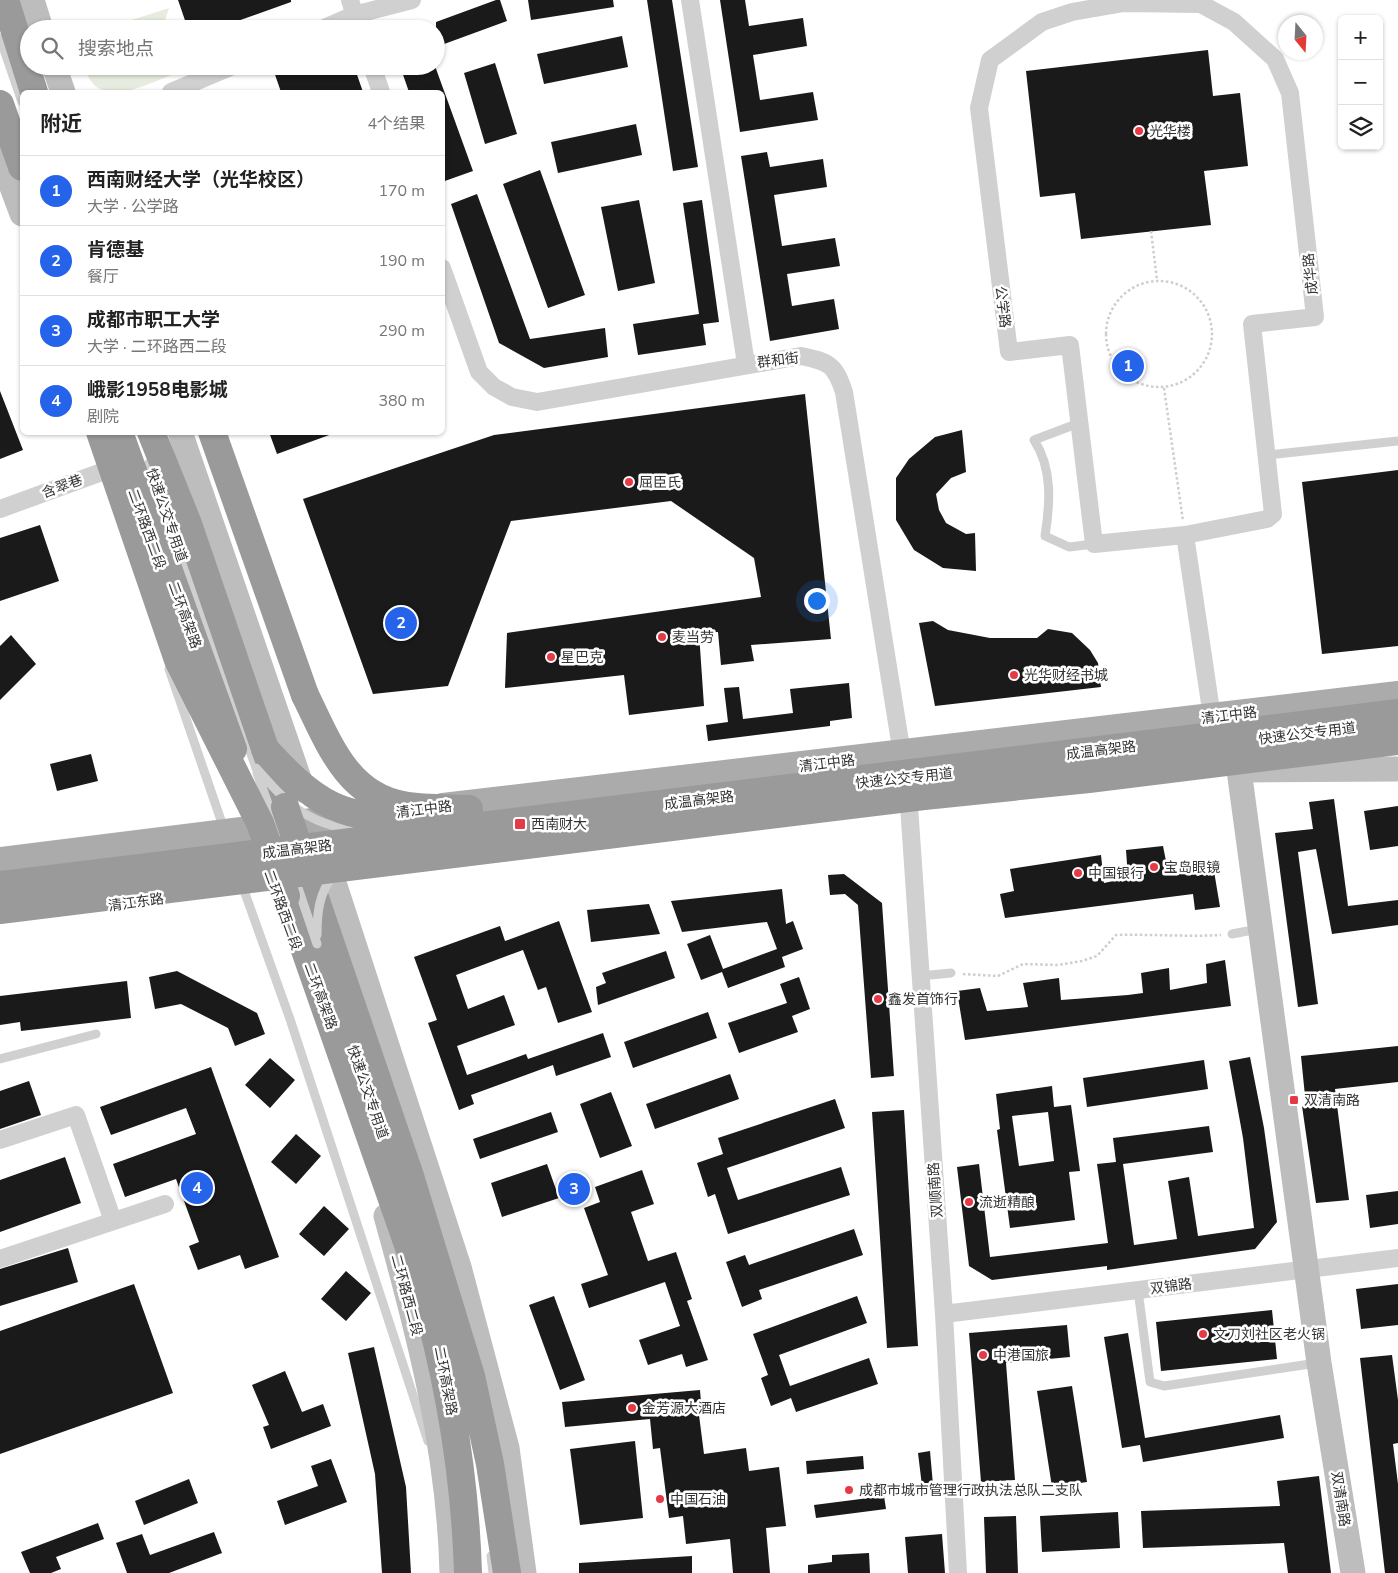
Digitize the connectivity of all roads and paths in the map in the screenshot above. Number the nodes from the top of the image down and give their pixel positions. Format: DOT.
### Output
graph roads {
  1 [pos="5,0"];
  2 [pos="32,0"];
  3 [pos="412,0"];
  4 [pos="690,0"];
  5 [pos="1124,2"];
  6 [pos="354,15"];
  7 [pos="38,20"];
  8 [pos="0,38"];
  9 [pos="20,48"];
  10 [pos="29,75"];
  11 [pos="57,75"];
  12 [pos="211,75"];
  13 [pos="375,75"];
  14 [pos="33,90"];
  15 [pos="62,90"];
  16 [pos="175,90"];
  17 [pos="381,90"];
  18 [pos="20,96"];
  19 [pos="0,104"];
  20 [pos="9,158"];
  21 [pos="20,205"];
  22 [pos="1151,231"];
  23 [pos="445,276"];
  24 [pos="1157,280"];
  25 [pos="746,364"];
  26 [pos="1164,388"];
  27 [pos="1080,423"];
  28 [pos="101,435"];
  29 [pos="113,435"];
  30 [pos="120,435"];
  31 [pos="181,435"];
  32 [pos="213,435"];
  33 [pos="1398,441"];
  34 [pos="148,442"];
  35 [pos="1267,455"];
  36 [pos="124,464"];
  37 [pos="0,508"];
  38 [pos="1185,535"];
  39 [pos="1094,544"];
  40 [pos="165,658"];
  41 [pos="1398,695"];
  42 [pos="1398,713"];
  43 [pos="1212,717"];
  44 [pos="1398,723"];
  45 [pos="1398,741"];
  46 [pos="1398,750"];
  47 [pos="902,754"];
  48 [pos="1305,754"];
  49 [pos="260,758"];
  50 [pos="952,769"];
  51 [pos="1398,769"];
  52 [pos="1239,770"];
  53 [pos="909,806"];
  54 [pos="469,809"];
  55 [pos="314,821"];
  56 [pos="258,826"];
  57 [pos="411,832"];
  58 [pos="226,834"];
  59 [pos="0,861"];
  60 [pos="346,861"];
  61 [pos="273,883"];
  62 [pos="0,885"];
  63 [pos="243,888"];
  64 [pos="0,910"];
  65 [pos="0,920"];
  66 [pos="1261,928"];
  67 [pos="1232,934"];
  68 [pos="951,973"];
  69 [pos="920,976"];
  70 [pos="96,1034"];
  71 [pos="0,1059"];
  72 [pos="0,1140"];
  73 [pos="165,1204"];
  74 [pos="113,1221"];
  75 [pos="421,1252"];
  76 [pos="1398,1258"];
  77 [pos="0,1259"];
  78 [pos="1308,1270"];
  79 [pos="1138,1290"];
  80 [pos="436,1298"];
  81 [pos="944,1314"];
  82 [pos="1320,1362"];
  83 [pos="446,1502"];
  84 [pos="490,1547"];
  85 [pos="452,1573"];
  86 [pos="468,1573"];
  87 [pos="493,1573"];
  88 [pos="507,1573"];
  89 [pos="524,1573"];
  90 [pos="958,1573"];
  91 [pos="1353,1573"];
  1 -- 9 [label="highway"];
  2 -- 7 [label="main road"];
  3 -- 6 [label="street"];
  4 -- 25 [label="street"];
  5 -- 27 [label="street, 公学路"];
  5 -- 35 [label="street, 成华路"];
  8 -- 18 [label="lane"];
  10 -- 14 [label="highway"];
  11 -- 15 [label="main road"];
  12 -- 16 [label="street"];
  13 -- 17 [label="street"];
  19 -- 20 [label="highway, bridge"];
  20 -- 21 [label="main road"];
  22 -- 24 [label="path"];
  23 -- 25 [label="street, 群和街"];
  24 -- 26 [label="path"];
  24 -- 26 [label="path"];
  25 -- 47 [label="street, 群和街"];
  26 -- 38 [label="path"];
  27 -- 39 [label="street, 公学路"];
  27 -- 39 [label="lane"];
  28 -- 56 [label="highway, bridge"];
  29 -- 36 [label="main road, 二环路西二段"];
  30 -- 56 [label="highway, 二环高架路, bridge"];
  31 -- 55 [label="main road"];
  32 -- 54 [label="highway, bridge"];
  33 -- 35 [label="lane"];
  34 -- 49 [label="highway, 二环高架路"];
  35 -- 38 [label="street, 成华路"];
  36 -- 37 [label="street, 含翠巷"];
  36 -- 56 [label="main road, 二环路西二段"];
  38 -- 39 [label="street"];
  38 -- 43 [label="street"];
  40 -- 58 [label="lane"];
  41 -- 43 [label="main road, 清江中路"];
  42 -- 50 [label="highway, 成温高架路, bridge"];
  43 -- 47 [label="main road, 清江中路"];
  43 -- 52 [label="main road, 双清南路"];
  44 -- 57 [label="lane, 快速公交专用道, bridge"];
  45 -- 48 [label="highway, 成温高架路, bridge"];
  46 -- 48 [label="highway, bridge"];
  46 -- 52 [label="main road"];
  47 -- 55 [label="main road, 清江中路"];
  48 -- 64 [label="highway, 成温高架路, bridge"];
  49 -- 54 [label="highway, bridge"];
  49 -- 57 [label="lane, 快速公交专用道, bridge"];
  49 -- 60 [label="lane, 快速公交专用道, bridge"];
  49 -- 88 [label="highway, 二环高架路, bridge"];
  50 -- 54 [label="highway, bridge"];
  50 -- 62 [label="highway, 成温高架路, bridge"];
  51 -- 52 [label="main road"];
  52 -- 53 [label="main road"];
  52 -- 66 [label="main road, 双清南路"];
  53 -- 60 [label="main road"];
  53 -- 69 [label="street, 双顺南路"];
  55 -- 56 [label="main road, 清江中路"];
  55 -- 60 [label="main road"];
  56 -- 58 [label="main road"];
  56 -- 61 [label="main road, 二环路西二段"];
  56 -- 86 [label="highway, 二环高架路, bridge"];
  57 -- 60 [label="lane, 快速公交专用道, bridge"];
  58 -- 59 [label="main road"];
  58 -- 63 [label="lane"];
  60 -- 61 [label="main road"];
  60 -- 89 [label="main road"];
  61 -- 63 [label="main road, 清江东路"];
  61 -- 83 [label="main road, 二环路西二段"];
  63 -- 65 [label="main road, 清江东路"];
  63 -- 83 [label="lane"];
  66 -- 67 [label="lane"];
  66 -- 78 [label="main road, 双清南路"];
  67 -- 68 [label="path"];
  68 -- 69 [label="lane"];
  69 -- 81 [label="street, 双顺南路"];
  70 -- 71 [label="lane"];
  72 -- 74 [label="street"];
  73 -- 74 [label="street"];
  74 -- 77 [label="street"];
  75 -- 80 [label="lane"];
  76 -- 78 [label="street, 双锦路"];
  78 -- 79 [label="street, 双锦路"];
  78 -- 82 [label="main road, 双清南路"];
  79 -- 81 [label="street, 双锦路"];
  79 -- 82 [label="lane"];
  81 -- 90 [label="street, 双顺南路"];
  82 -- 91 [label="main road, 双清南路"];
  83 -- 85 [label="main road, 二环路西二段"];
  84 -- 87 [label="lane"];
}
